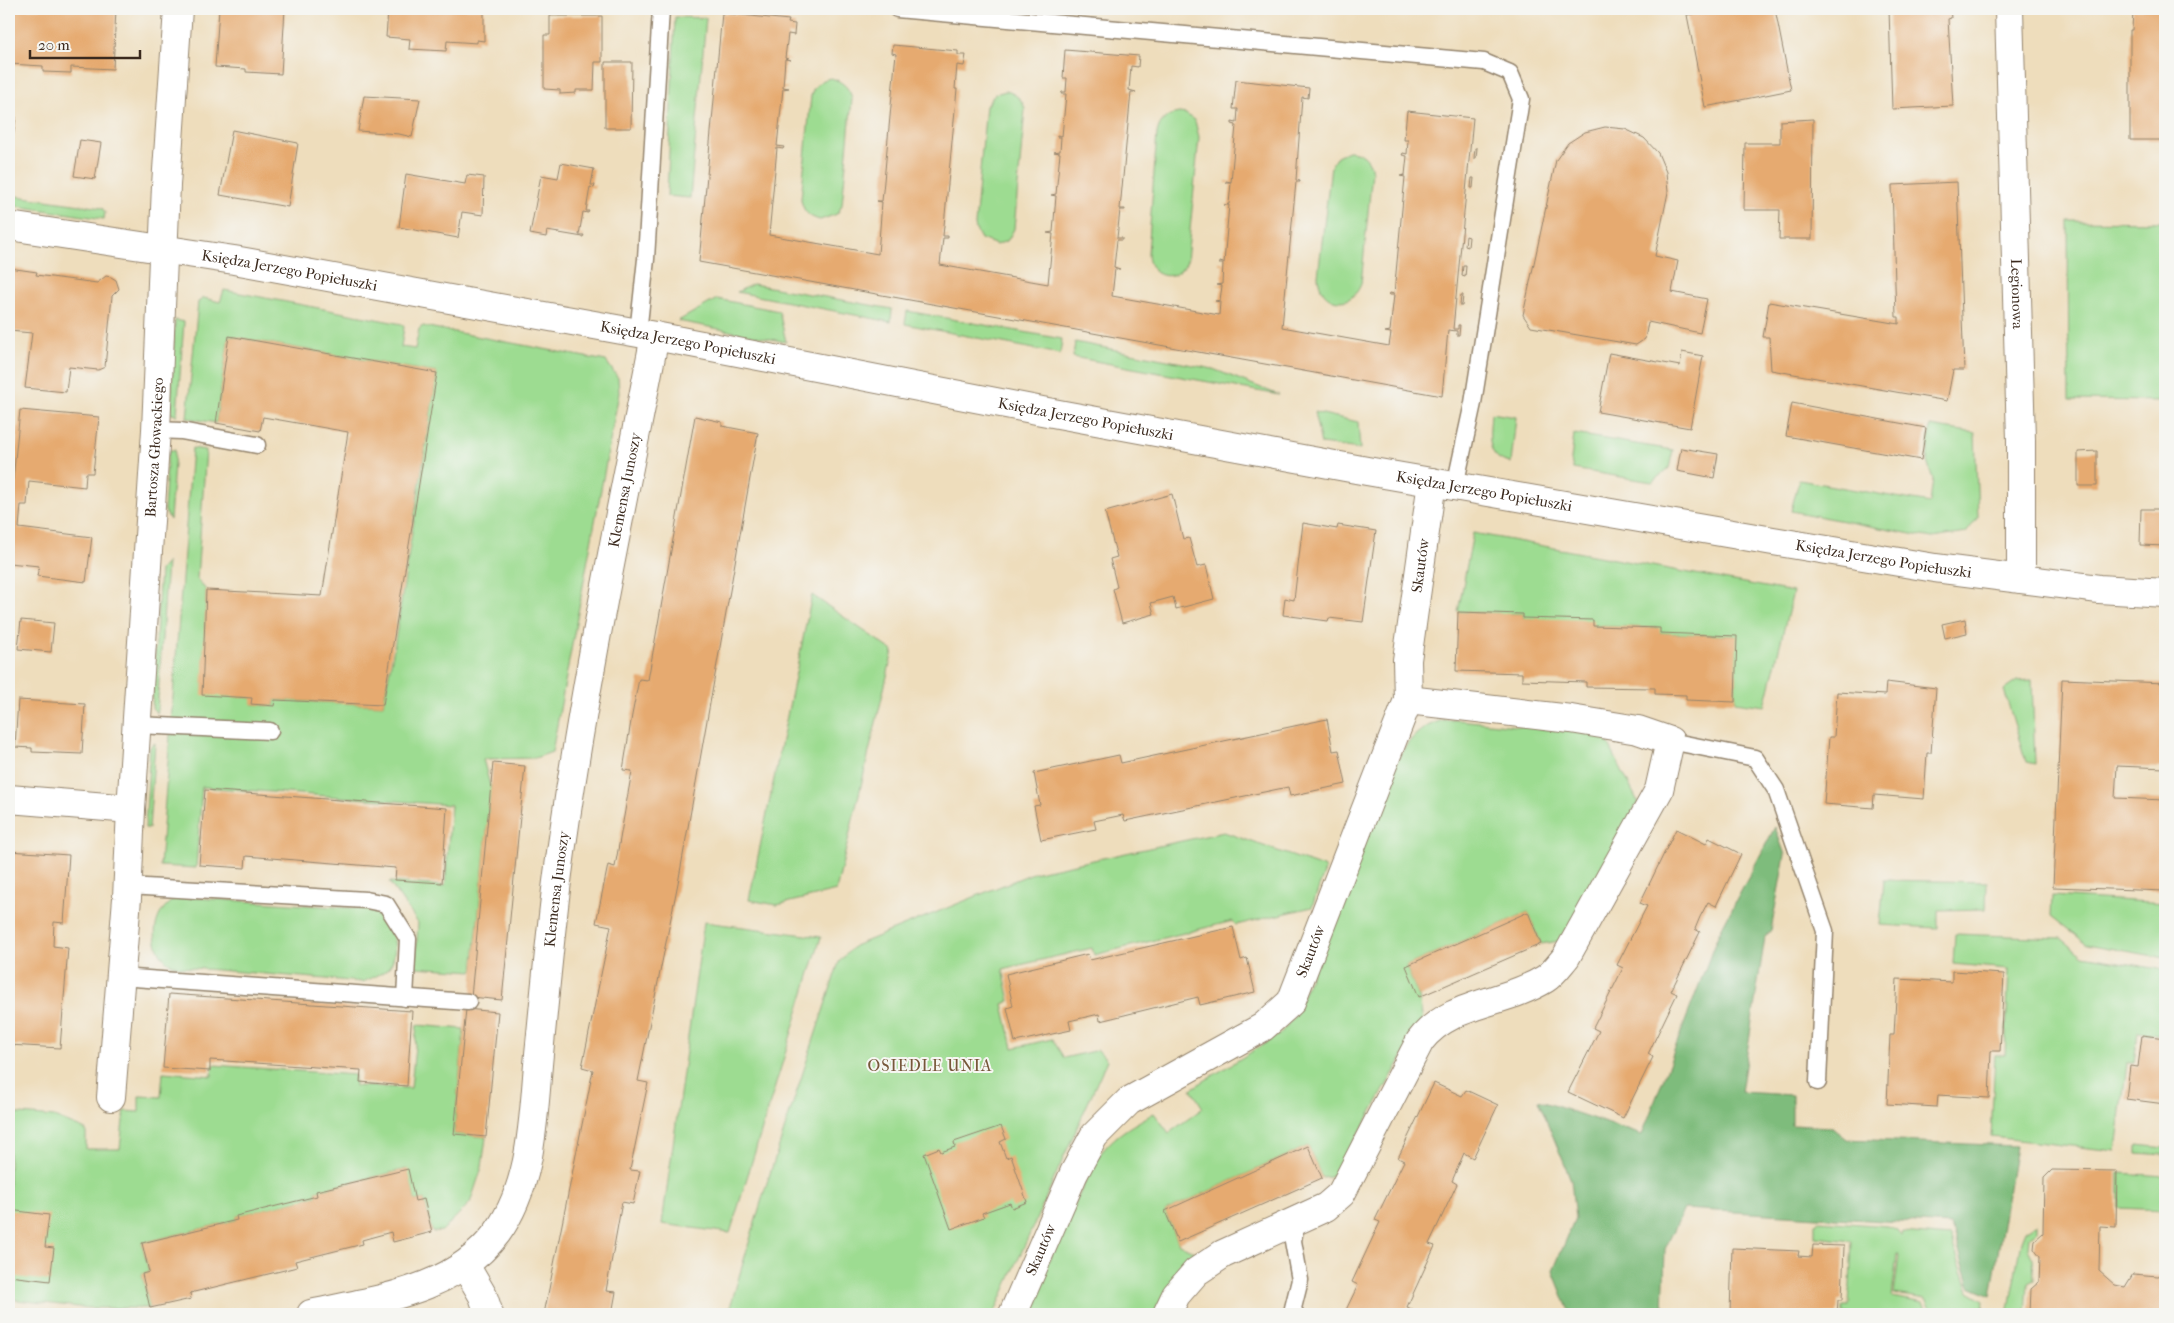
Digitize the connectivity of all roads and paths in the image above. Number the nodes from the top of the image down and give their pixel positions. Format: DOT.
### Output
graph roads {
  1 [pos="178,9"];
  2 [pos="661,9"];
  3 [pos="897,9"];
  4 [pos="2009,9"];
  5 [pos="9,226"];
  6 [pos="165,250"];
  7 [pos="647,334"];
  8 [pos="156,430"];
  9 [pos="257,445"];
  10 [pos="1444,484"];
  11 [pos="2021,579"];
  12 [pos="2165,593"];
  13 [pos="1408,700"];
  14 [pos="137,725"];
  15 [pos="270,731"];
  16 [pos="1670,741"];
  17 [pos="9,799"];
  18 [pos="131,809"];
  19 [pos="128,886"];
  20 [pos="120,977"];
  21 [pos="405,998"];
  22 [pos="468,1002"];
  23 [pos="1818,1082"];
  24 [pos="110,1097"];
  25 [pos="1296,1222"];
  26 [pos="465,1265"];
  27 [pos="310,1314"];
  28 [pos="489,1314"];
  29 [pos="1013,1314"];
  30 [pos="1167,1314"];
  31 [pos="1295,1314"];
  1 -- 6 [label="street, Bartosza Głowackiego"];
  2 -- 7 [label="lane"];
  3 -- 10 [label="lane"];
  4 -- 11 [label="street, Legionowa"];
  5 -- 6 [label="street, Księdza Jerzego Popiełuszki"];
  6 -- 7 [label="street, Księdza Jerzego Popiełuszki"];
  6 -- 8 [label="street, Bartosza Głowackiego"];
  7 -- 10 [label="street, Księdza Jerzego Popiełuszki"];
  7 -- 26 [label="street, Klemensa Junoszy"];
  8 -- 9 [label="lane"];
  8 -- 14 [label="street, Bartosza Głowackiego"];
  10 -- 11 [label="street, Księdza Jerzego Popiełuszki"];
  10 -- 13 [label="street, Skautów"];
  11 -- 12 [label="street, Księdza Jerzego Popiełuszki"];
  13 -- 16 [label="street"];
  13 -- 29 [label="street, Skautów"];
  14 -- 15 [label="lane"];
  14 -- 18 [label="street, Bartosza Głowackiego"];
  16 -- 23 [label="lane"];
  16 -- 25 [label="street"];
  17 -- 18 [label="street"];
  18 -- 19 [label="street, Bartosza Głowackiego"];
  19 -- 20 [label="street, Bartosza Głowackiego"];
  19 -- 21 [label="lane"];
  20 -- 21 [label="lane"];
  20 -- 24 [label="street, Bartosza Głowackiego"];
  21 -- 22 [label="lane"];
  25 -- 30 [label="street"];
  25 -- 31 [label="lane"];
  26 -- 27 [label="street, Klemensa Junoszy"];
  26 -- 28 [label="street"];
}
